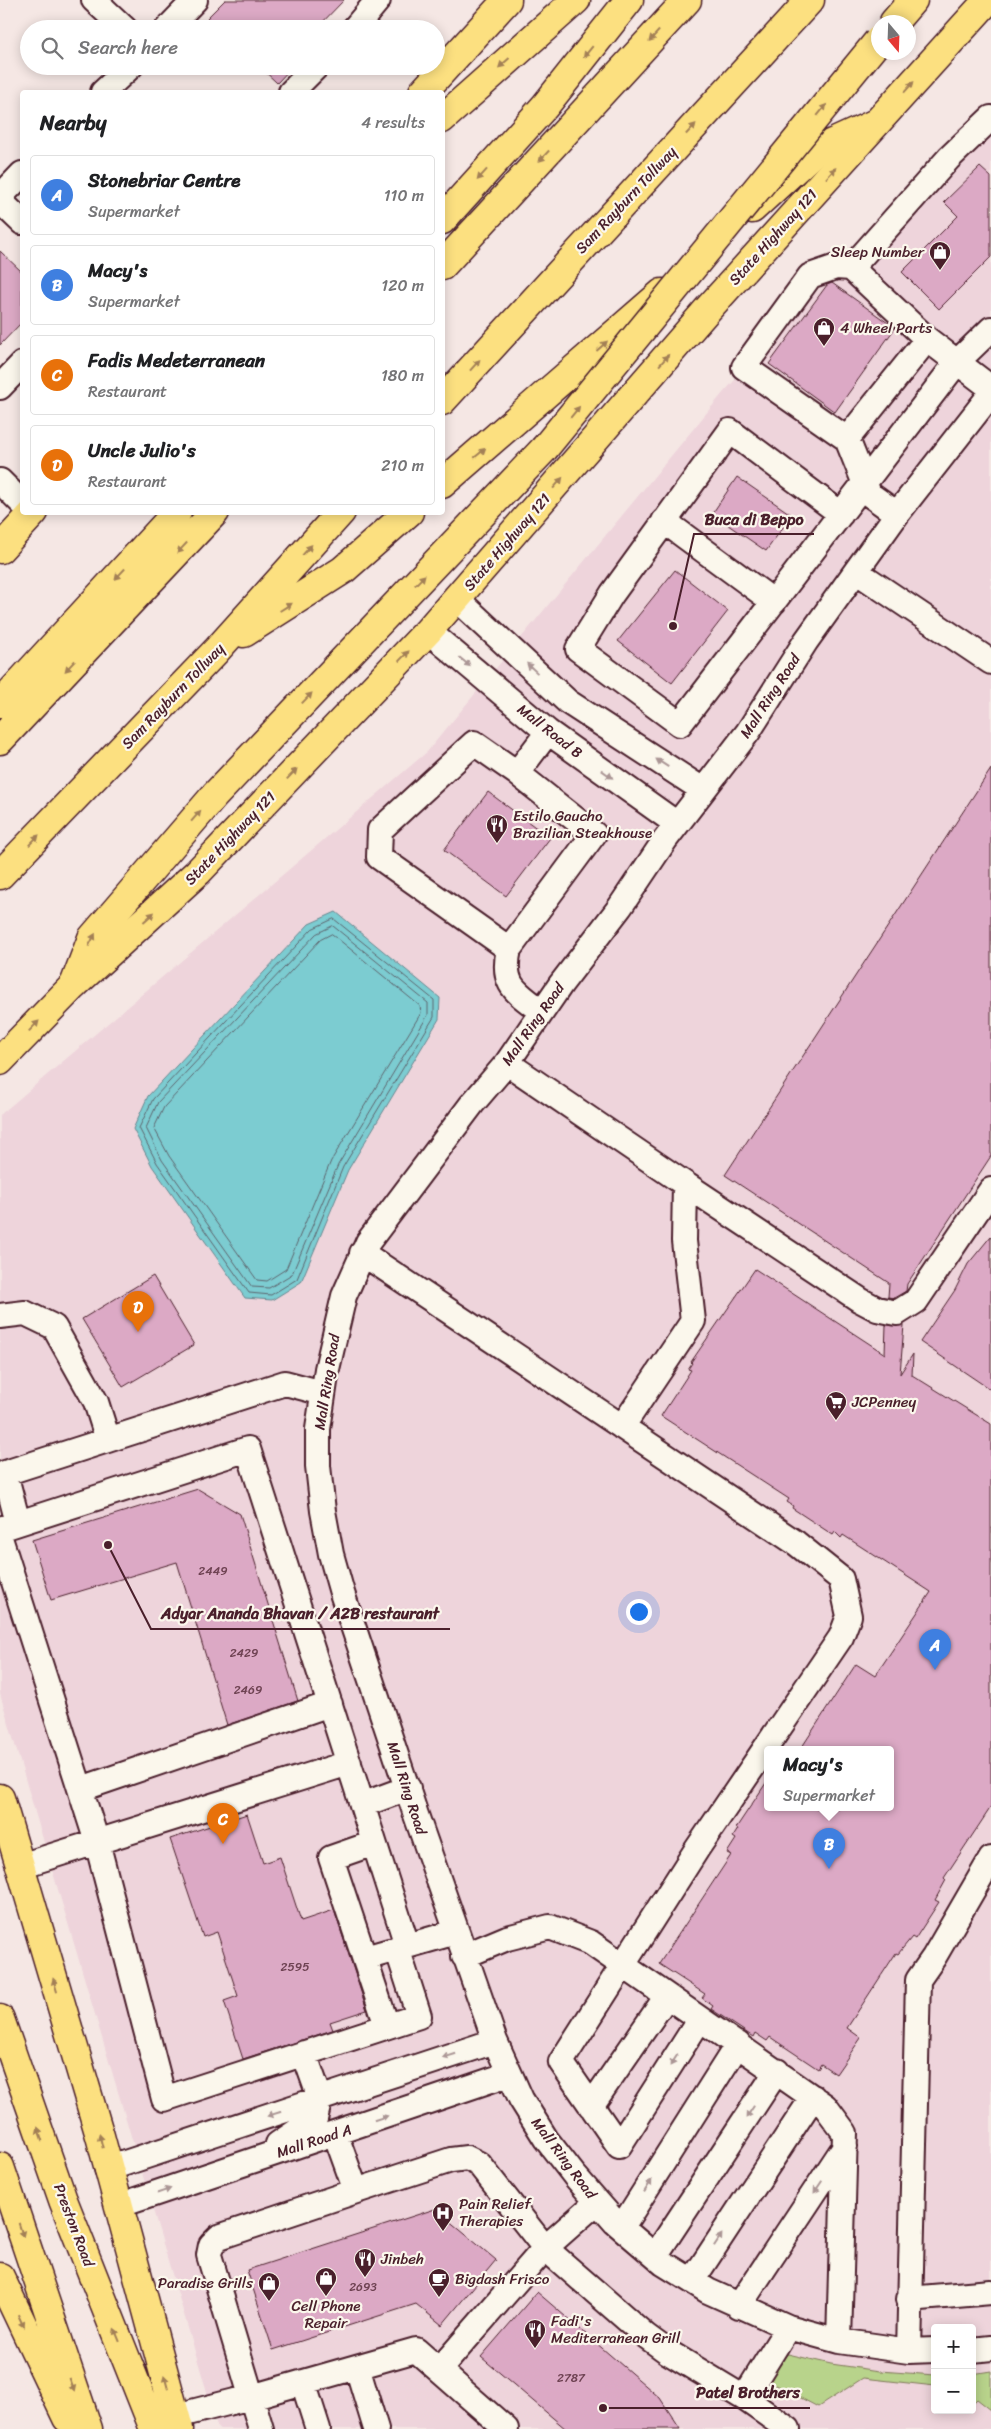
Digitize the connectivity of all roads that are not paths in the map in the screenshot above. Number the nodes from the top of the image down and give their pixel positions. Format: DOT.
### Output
graph roads {
  1 [pos="195,0"];
  2 [pos="378,0"];
  3 [pos="507,0"];
  4 [pos="629,0"];
  5 [pos="687,0"];
  6 [pos="810,0"];
  7 [pos="913,0"];
  8 [pos="988,0"];
  9 [pos="106,4"];
  10 [pos="572,4"];
  11 [pos="900,15"];
  12 [pos="118,20"];
  13 [pos="176,20"];
  14 [pos="361,20"];
  15 [pos="871,50"];
  16 [pos="445,68"];
  17 [pos="121,75"];
  18 [pos="308,75"];
  19 [pos="439,75"];
  20 [pos="105,90"];
  21 [pos="293,90"];
  22 [pos="425,90"];
  23 [pos="445,117"];
  24 [pos="876,123"];
  25 [pos="989,125"];
  26 [pos="20,176"];
  27 [pos="0,197"];
  28 [pos="0,201"];
  29 [pos="445,217"];
  30 [pos="20,220"];
  31 [pos="445,263"];
  32 [pos="851,268"];
  33 [pos="991,329"];
  34 [pos="927,339"];
  35 [pos="957,362"];
  36 [pos="20,366"];
  37 [pos="0,387"];
  38 [pos="991,388"];
  39 [pos="991,394"];
  40 [pos="445,398"];
  41 [pos="847,439"];
  42 [pos="0,480"];
  43 [pos="445,481"];
  44 [pos="865,483"];
  45 [pos="20,499"];
  46 [pos="841,514"];
  47 [pos="897,514"];
  48 [pos="27,515"];
  49 [pos="174,515"];
  50 [pos="212,515"];
  51 [pos="339,515"];
  52 [pos="406,515"];
  53 [pos="664,521"];
  54 [pos="0,549"];
  55 [pos="858,572"];
  56 [pos="458,599"];
  57 [pos="774,602"];
  58 [pos="428,631"];
  59 [pos="216,651"];
  60 [pos="991,662"];
  61 [pos="0,704"];
  62 [pos="548,732"];
  63 [pos="0,740"];
  64 [pos="517,773"];
  65 [pos="703,790"];
  66 [pos="677,824"];
  67 [pos="0,875"];
  68 [pos="509,949"];
  69 [pos="74,985"];
  70 [pos="541,1011"];
  71 [pos="0,1061"];
  72 [pos="507,1063"];
  73 [pos="685,1184"];
  74 [pos="991,1190"];
  75 [pos="362,1253"];
  76 [pos="0,1316"];
  77 [pos="323,1393"];
  78 [pos="622,1427"];
  79 [pos="108,1440"];
  80 [pos="2,1465"];
  81 [pos="9,1526"];
  82 [pos="2,1554"];
  83 [pos="330,1704"];
  84 [pos="767,1746"];
  85 [pos="764,1750"];
  86 [pos="349,1763"];
  87 [pos="408,1788"];
  88 [pos="80,1789"];
  89 [pos="0,1798"];
  90 [pos="362,1805"];
  91 [pos="98,1842"];
  92 [pos="374,1843"];
  93 [pos="991,1860"];
  94 [pos="20,1866"];
  95 [pos="456,1932"];
  96 [pos="402,1947"];
  97 [pos="464,1956"];
  98 [pos="365,1958"];
  99 [pos="624,1966"];
  100 [pos="667,1996"];
  101 [pos="0,2019"];
  102 [pos="700,2019"];
  103 [pos="387,2026"];
  104 [pos="495,2041"];
  105 [pos="738,2044"];
  106 [pos="304,2053"];
  107 [pos="777,2071"];
  108 [pos="509,2074"];
  109 [pos="813,2097"];
  110 [pos="320,2098"];
  111 [pos="591,2106"];
  112 [pos="335,2133"];
  113 [pos="845,2146"];
  114 [pos="251,2161"];
  115 [pos="0,2167"];
  116 [pos="108,2169"];
  117 [pos="356,2191"];
  118 [pos="597,2202"];
  119 [pos="118,2206"];
  120 [pos="622,2227"];
  121 [pos="545,2248"];
  122 [pos="655,2256"];
  123 [pos="0,2277"];
  124 [pos="692,2281"];
  125 [pos="991,2292"];
  126 [pos="909,2299"];
  127 [pos="738,2306"];
  128 [pos="788,2327"];
  129 [pos="839,2341"];
  130 [pos="991,2348"];
  131 [pos="909,2350"];
  132 [pos="931,2350"];
  133 [pos="976,2350"];
  134 [pos="357,2367"];
  135 [pos="439,2370"];
  136 [pos="303,2382"];
  137 [pos="251,2397"];
  138 [pos="744,2398"];
  139 [pos="170,2425"];
  140 [pos="72,2429"];
  141 [pos="88,2429"];
  142 [pos="261,2429"];
  143 [pos="318,2429"];
  144 [pos="376,2429"];
  145 [pos="506,2429"];
  146 [pos="788,2429"];
  1 -- 13 [label="street"];
  2 -- 14 [label="street"];
  3 -- 16 [label="main road"];
  4 -- 29 [label="main road, one-way"];
  5 -- 31 [label="main road, one-way"];
  40 -- 6 [label="main road, Sam Rayburn Tollway, one-way"];
  7 -- 11 [label="main road"];
  24 -- 8 [label="main road, State Highway 121, one-way"];
  9 -- 12 [label="street"];
  10 -- 23 [label="main road, one-way"];
  69 -- 15 [label="main road, one-way, bridge"];
  17 -- 20 [label="street"];
  18 -- 21 [label="street"];
  19 -- 22 [label="main road"];
  43 -- 24 [label="main road, one-way"];
  56 -- 24 [label="main road, State Highway 121, one-way"];
  25 -- 32 [label="street"];
  26 -- 27 [label="street"];
  28 -- 30 [label="street"];
  32 -- 34 [label="street"];
  32 -- 41 [label="street"];
  33 -- 35 [label="street"];
  34 -- 35 [label="street"];
  34 -- 41 [label="street"];
  35 -- 38 [label="street"];
  35 -- 44 [label="street"];
  36 -- 37 [label="street"];
  39 -- 47 [label="street, Mall Ring Road"];
  41 -- 44 [label="street"];
  42 -- 45 [label="street"];
  44 -- 46 [label="street"];
  44 -- 47 [label="street"];
  46 -- 53 [label="street"];
  46 -- 57 [label="street"];
  47 -- 55 [label="street, Mall Ring Road"];
  48 -- 54 [label="main road"];
  49 -- 61 [label="main road, one-way"];
  50 -- 63 [label="main road, one-way"];
  59 -- 51 [label="main road, Sam Rayburn Tollway, one-way"];
  59 -- 52 [label="main road, one-way"];
  53 -- 57 [label="street"];
  53 -- 57 [label="street"];
  55 -- 60 [label="street"];
  55 -- 65 [label="street, Mall Ring Road"];
  56 -- 58 [label="main road, State Highway 121"];
  65 -- 56 [label="street, one-way"];
  58 -- 62 [label="street, Mall Road B, one-way"];
  69 -- 58 [label="main road, State Highway 121, one-way"];
  67 -- 59 [label="main road, Sam Rayburn Tollway, one-way"];
  62 -- 64 [label="street"];
  62 -- 66 [label="street, Mall Road B, one-way"];
  64 -- 68 [label="street"];
  64 -- 68 [label="street"];
  65 -- 66 [label="street, Mall Ring Road"];
  66 -- 70 [label="street, Mall Ring Road"];
  68 -- 70 [label="street"];
  71 -- 69 [label="main road, State Highway 121, one-way"];
  70 -- 72 [label="street, Mall Ring Road"];
  72 -- 73 [label="street"];
  72 -- 75 [label="street, Mall Ring Road"];
  73 -- 74 [label="street"];
  73 -- 78 [label="street"];
  75 -- 77 [label="street, Mall Ring Road"];
  75 -- 78 [label="street"];
  76 -- 79 [label="street"];
  77 -- 79 [label="street"];
  77 -- 87 [label="street, Mall Ring Road"];
  78 -- 84 [label="street"];
  79 -- 80 [label="street"];
  80 -- 81 [label="street"];
  81 -- 83 [label="street"];
  82 -- 88 [label="street"];
  83 -- 86 [label="street"];
  83 -- 88 [label="street"];
  85 -- 99 [label="street"];
  86 -- 90 [label="street"];
  86 -- 91 [label="street"];
  87 -- 90 [label="street"];
  87 -- 95 [label="street, Mall Ring Road"];
  88 -- 91 [label="street"];
  89 -- 94 [label="main road"];
  90 -- 92 [label="street"];
  91 -- 94 [label="street"];
  91 -- 106 [label="street"];
  92 -- 96 [label="street"];
  92 -- 98 [label="street"];
  93 -- 126 [label="street"];
  116 -- 94 [label="main road, one-way"];
  95 -- 96 [label="street"];
  95 -- 97 [label="street, Mall Ring Road"];
  96 -- 98 [label="street"];
  96 -- 103 [label="street"];
  97 -- 99 [label="street"];
  97 -- 104 [label="street, Mall Ring Road"];
  98 -- 103 [label="street"];
  99 -- 100 [label="street"];
  99 -- 111 [label="street"];
  100 -- 102 [label="street"];
  100 -- 111 [label="street"];
  139 -- 101 [label="main road, Preston Road, one-way"];
  102 -- 105 [label="street"];
  102 -- 111 [label="street, one-way"];
  103 -- 106 [label="street"];
  104 -- 108 [label="street, Mall Ring Road"];
  104 -- 110 [label="street, one-way"];
  105 -- 107 [label="street"];
  120 -- 105 [label="street, one-way"];
  106 -- 110 [label="street"];
  107 -- 109 [label="street"];
  107 -- 122 [label="street, one-way"];
  112 -- 108 [label="street, Mall Road A, one-way"];
  108 -- 118 [label="street, Mall Ring Road"];
  109 -- 113 [label="street"];
  124 -- 109 [label="street, one-way"];
  110 -- 114 [label="street"];
  110 -- 116 [label="street, one-way"];
  112 -- 114 [label="street, Mall Road A"];
  112 -- 117 [label="street"];
  113 -- 127 [label="street, one-way"];
  113 -- 129 [label="street"];
  119 -- 114 [label="street, Mall Road A, one-way"];
  115 -- 141 [label="main road, one-way"];
  116 -- 119 [label="main road"];
  117 -- 121 [label="street"];
  117 -- 137 [label="street"];
  118 -- 120 [label="street, Mall Ring Road"];
  118 -- 121 [label="street"];
  139 -- 119 [label="main road, one-way"];
  120 -- 122 [label="street, Mall Ring Road"];
  121 -- 135 [label="street"];
  121 -- 138 [label="street"];
  122 -- 124 [label="street, Mall Ring Road"];
  123 -- 140 [label="main road, one-way"];
  124 -- 127 [label="street, Mall Ring Road"];
  125 -- 126 [label="street"];
  126 -- 131 [label="street"];
  127 -- 128 [label="street, Mall Ring Road"];
  128 -- 129 [label="street, Mall Ring Road"];
  128 -- 138 [label="street"];
  129 -- 131 [label="street, Mall Ring Road"];
  130 -- 133 [label="street"];
  131 -- 132 [label="street, Mall Ring Road"];
  134 -- 135 [label="street"];
  134 -- 136 [label="street"];
  134 -- 144 [label="street"];
  135 -- 145 [label="street"];
  136 -- 137 [label="street"];
  136 -- 143 [label="street"];
  137 -- 139 [label="street"];
  137 -- 142 [label="street"];
  138 -- 146 [label="street"];
}
